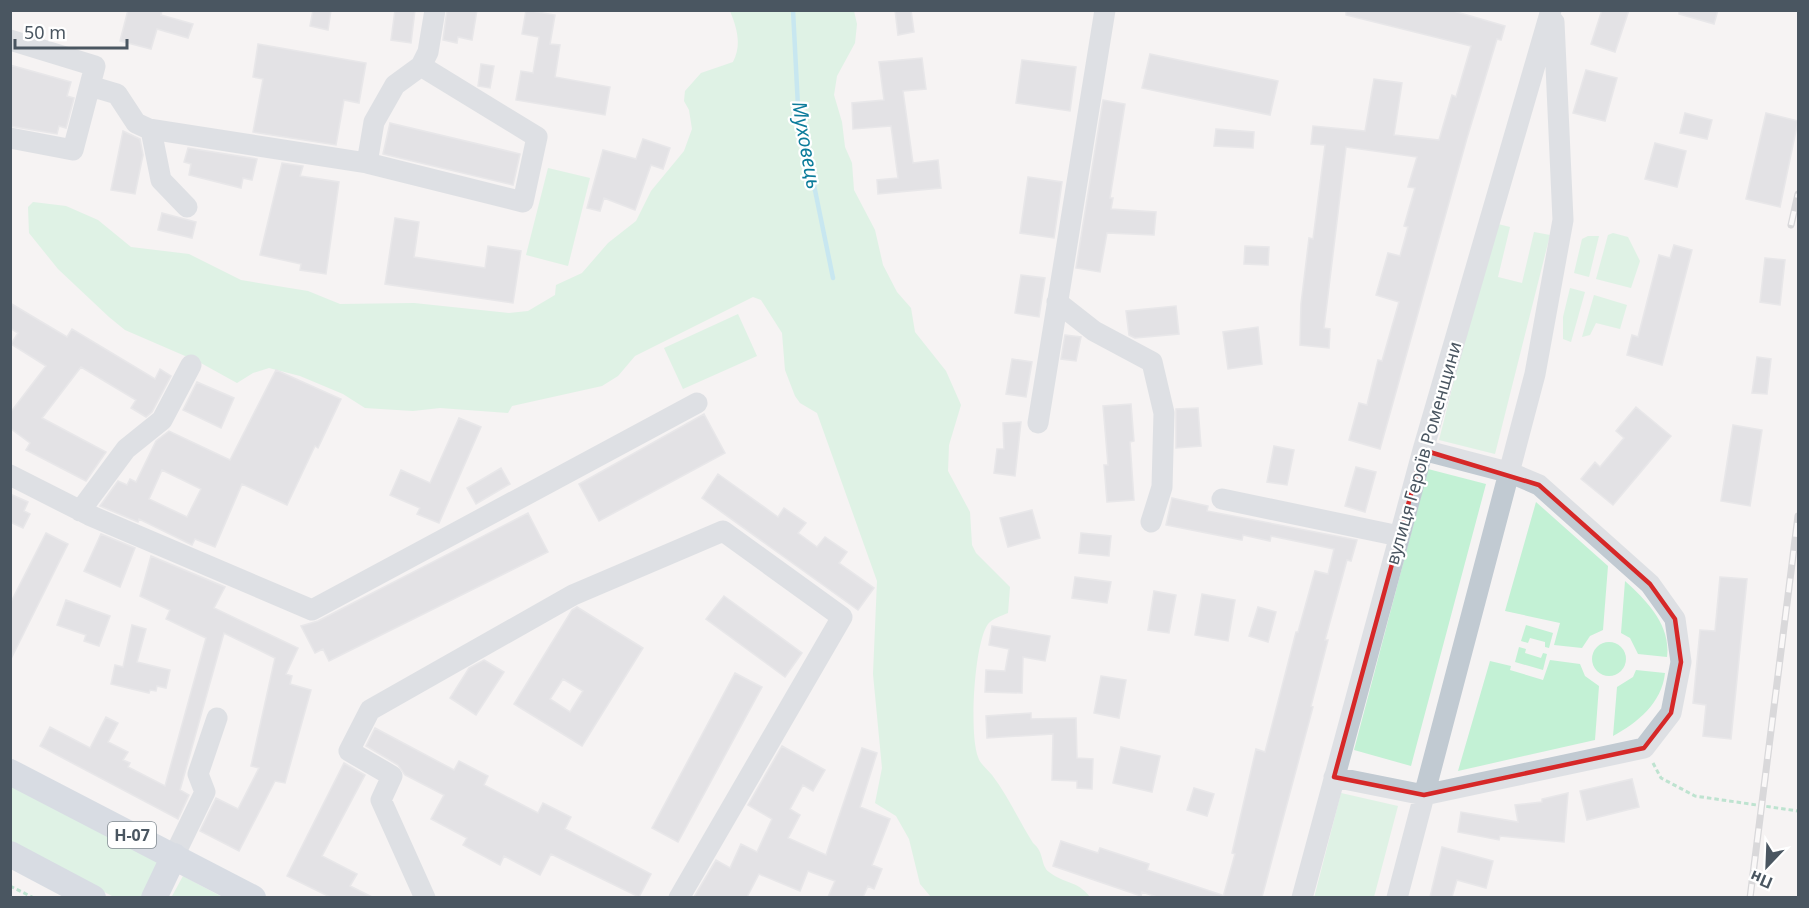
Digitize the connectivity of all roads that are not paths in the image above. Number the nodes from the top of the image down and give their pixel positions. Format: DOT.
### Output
graph roads {
  1 [pos="435,10"];
  2 [pos="1105,10"];
  3 [pos="1552,10"];
  4 [pos="10,40"];
  5 [pos="425,59"];
  6 [pos="90,86"];
  7 [pos="150,129"];
  8 [pos="10,138"];
  9 [pos="367,163"];
  10 [pos="187,207"];
  11 [pos="1057,302"];
  12 [pos="191,365"];
  13 [pos="697,403"];
  14 [pos="1038,423"];
  15 [pos="1423,450"];
  16 [pos="1511,473"];
  17 [pos="10,476"];
  18 [pos="1222,499"];
  19 [pos="80,510"];
  20 [pos="1151,522"];
  21 [pos="1400,536"];
  22 [pos="217,718"];
  23 [pos="10,772"];
  24 [pos="1334,777"];
  25 [pos="1424,795"];
  26 [pos="10,854"];
  27 [pos="174,856"];
  28 [pos="93,897"];
  29 [pos="154,897"];
  30 [pos="253,897"];
  31 [pos="425,897"];
  32 [pos="679,897"];
  33 [pos="1302,897"];
  34 [pos="1397,897"];
  1 -- 5 [label="street"];
  2 -- 11 [label="street"];
  3 -- 15 [label="street, вулиця Героїв Роменщини"];
  3 -- 16 [label="street, вулиця Героїв Роменщини"];
  4 -- 6 [label="street"];
  5 -- 9 [label="street"];
  5 -- 9 [label="street"];
  6 -- 7 [label="street"];
  6 -- 8 [label="street"];
  7 -- 9 [label="street"];
  7 -- 10 [label="street"];
  11 -- 14 [label="street"];
  11 -- 20 [label="street"];
  12 -- 19 [label="street"];
  13 -- 19 [label="street"];
  15 -- 16 [label="street"];
  15 -- 21 [label="street, вулиця Героїв Роменщини"];
  16 -- 25 [label="street, вулиця Героїв Роменщини"];
  16 -- 25 [label="street"];
  17 -- 19 [label="street"];
  18 -- 21 [label="street"];
  21 -- 24 [label="street, вулиця Героїв Роменщини"];
  22 -- 27 [label="street"];
  23 -- 27 [label="main road, Н-07"];
  24 -- 25 [label="street"];
  24 -- 33 [label="street, вулиця Героїв Роменщини"];
  25 -- 34 [label="street, вулиця Героїв Роменщини"];
  26 -- 28 [label="main road"];
  27 -- 29 [label="main road"];
  27 -- 30 [label="main road, Н-07"];
  31 -- 32 [label="street"];
}
